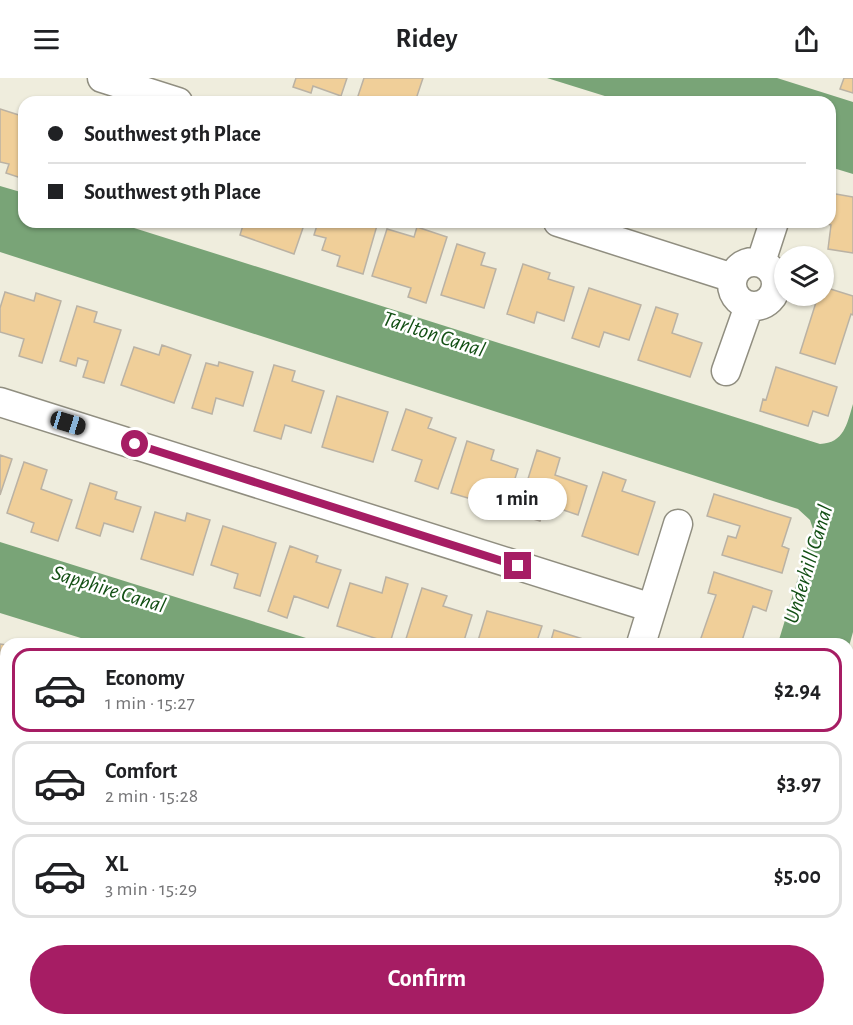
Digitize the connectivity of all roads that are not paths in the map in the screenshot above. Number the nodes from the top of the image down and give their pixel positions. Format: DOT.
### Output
graph roads {
  1 [pos="102,78"];
  2 [pos="159,96"];
  3 [pos="577,228"];
  4 [pos="772,228"];
  5 [pos="761,262"];
  6 [pos="733,278"];
  7 [pos="749,306"];
  8 [pos="726,371"];
  9 [pos="0,402"];
  10 [pos="678,524"];
  11 [pos="652,608"];
  12 [pos="643,638"];
  1 -- 2 [label="street"];
  3 -- 6 [label="street"];
  4 -- 5 [label="street"];
  5 -- 6 [label="street"];
  5 -- 7 [label="street"];
  6 -- 7 [label="street"];
  7 -- 8 [label="street"];
  9 -- 11 [label="street"];
  10 -- 11 [label="street"];
  11 -- 12 [label="street"];
}
